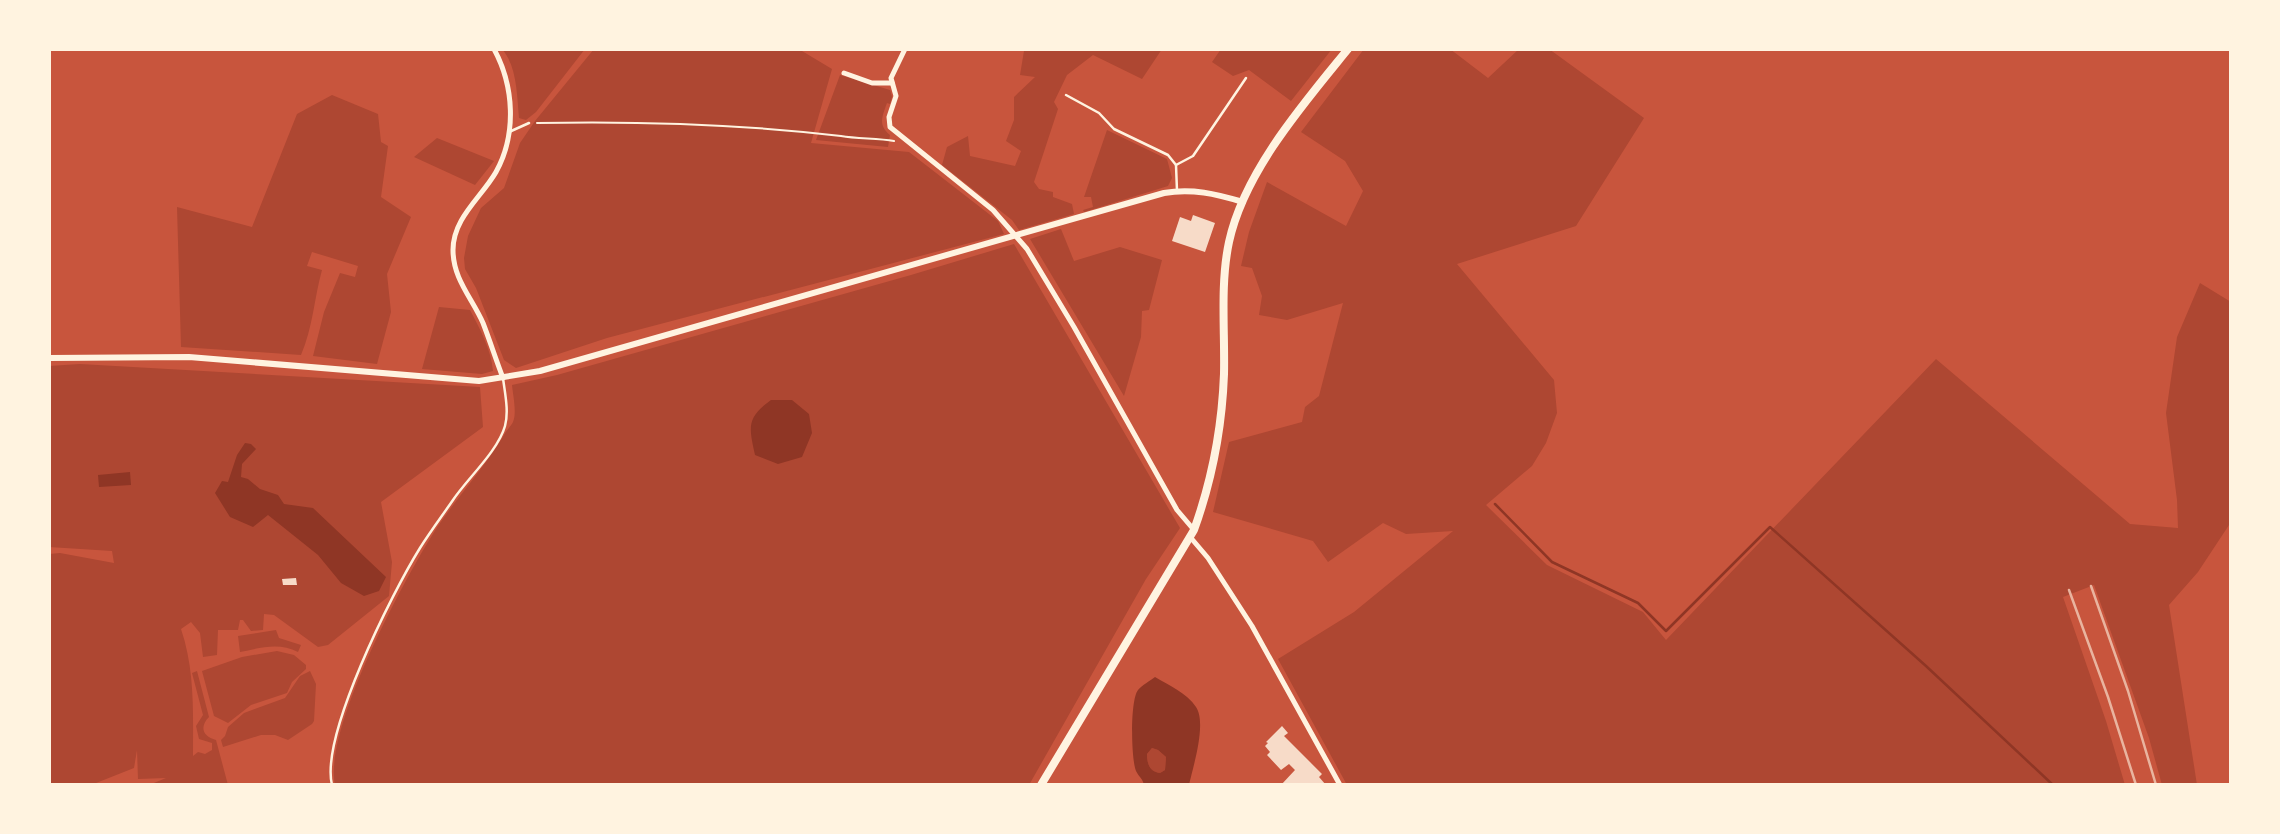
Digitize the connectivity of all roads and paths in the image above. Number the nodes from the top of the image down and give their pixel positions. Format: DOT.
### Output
graph roads {
  1 [pos="494,49"];
  2 [pos="905,49"];
  3 [pos="1348,49"];
  4 [pos="844,73"];
  5 [pos="1246,78"];
  6 [pos="892,83"];
  7 [pos="1066,94"];
  8 [pos="529,123"];
  9 [pos="509,132"];
  10 [pos="890,140"];
  11 [pos="1176,165"];
  12 [pos="1177,191"];
  13 [pos="1243,202"];
  14 [pos="1016,236"];
  15 [pos="49,358"];
  16 [pos="503,379"];
  17 [pos="1192,534"];
  18 [pos="332,785"];
  19 [pos="1041,785"];
  20 [pos="1340,785"];
  1 -- 9 [label="street"];
  2 -- 6 [label="street"];
  3 -- 13 [label="main road"];
  4 -- 6 [label="street"];
  5 -- 11 [label="lane"];
  6 -- 14 [label="street"];
  7 -- 11 [label="lane"];
  8 -- 9 [label="lane"];
  8 -- 10 [label="path"];
  9 -- 16 [label="street"];
  11 -- 12 [label="lane"];
  12 -- 13 [label="street"];
  12 -- 14 [label="street"];
  13 -- 17 [label="main road"];
  14 -- 16 [label="street"];
  14 -- 17 [label="street"];
  15 -- 16 [label="street"];
  16 -- 18 [label="lane"];
  17 -- 19 [label="main road"];
  17 -- 20 [label="street"];
}
